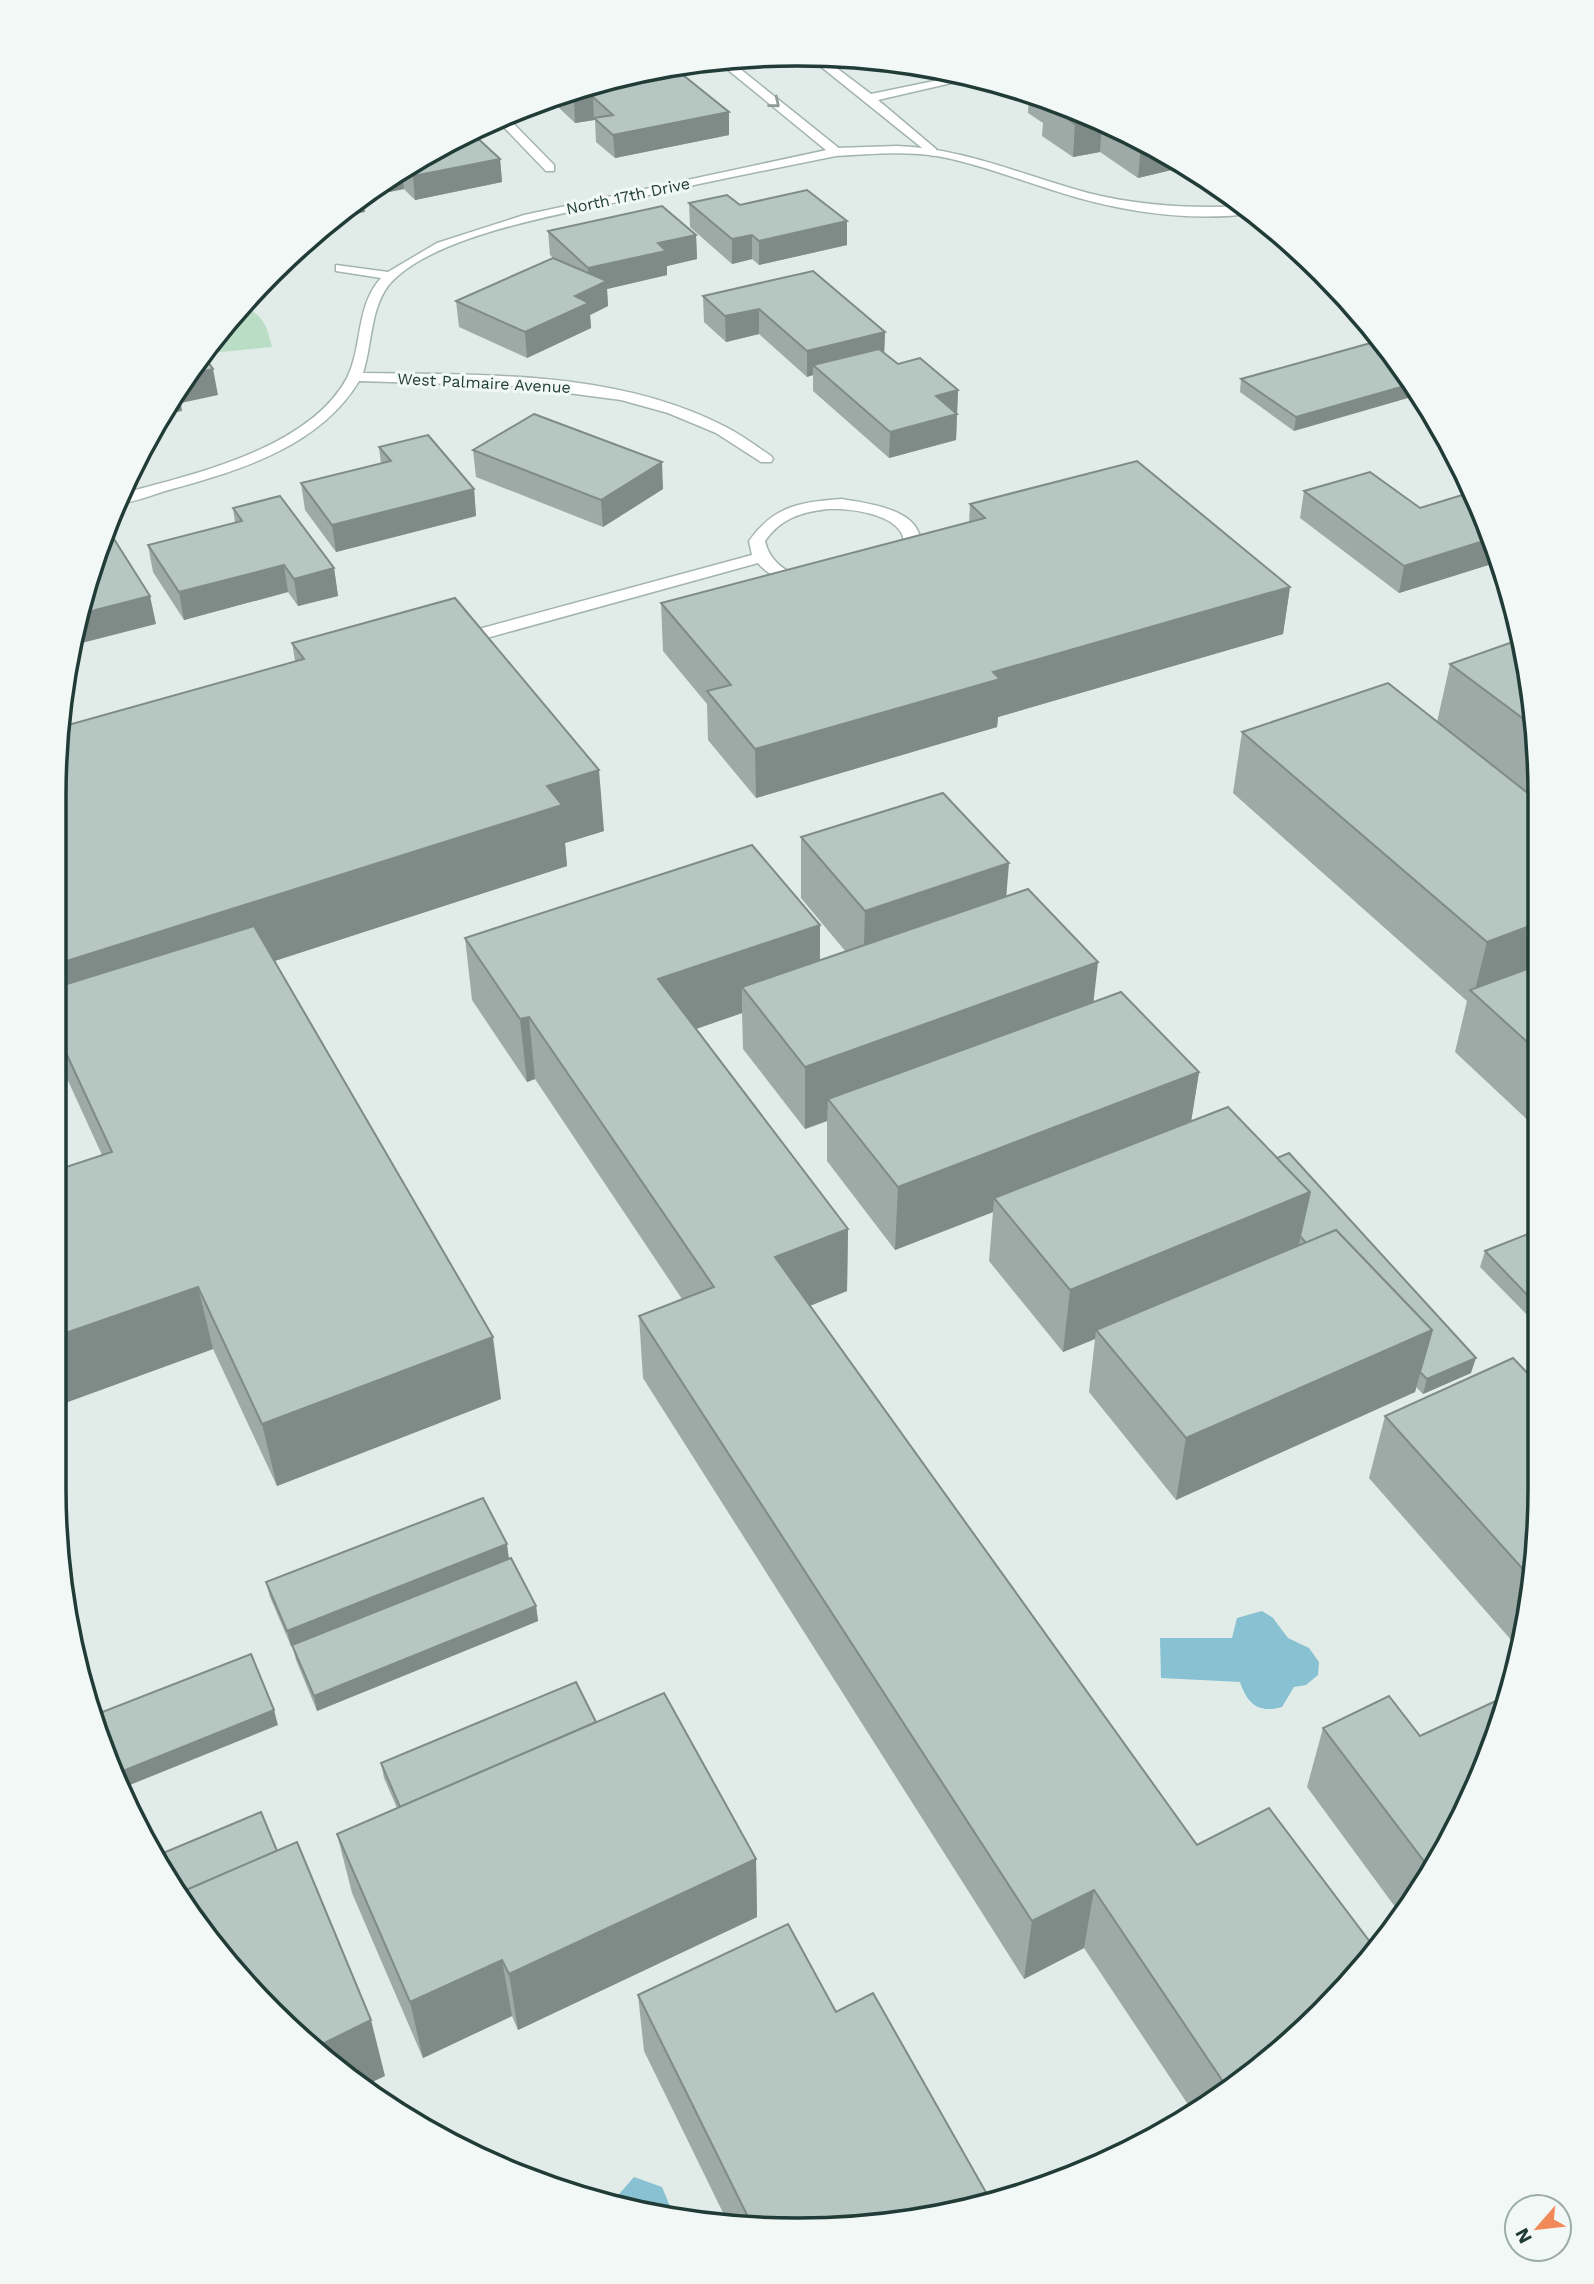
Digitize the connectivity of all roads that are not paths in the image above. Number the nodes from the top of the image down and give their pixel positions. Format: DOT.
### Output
graph roads {
  1 [pos="829,67"];
  2 [pos="734,70"];
  3 [pos="947,82"];
  4 [pos="870,99"];
  5 [pos="509,126"];
  6 [pos="836,152"];
  7 [pos="932,152"];
  8 [pos="550,168"];
  9 [pos="1235,212"];
  10 [pos="341,268"];
  11 [pos="391,276"];
  12 [pos="355,377"];
  13 [pos="766,459"];
  14 [pos="132,495"];
  15 [pos="761,557"];
  16 [pos="443,645"];
  1 -- 4 [label="street"];
  2 -- 6 [label="street, one-way"];
  3 -- 4 [label="street"];
  4 -- 7 [label="street"];
  5 -- 8 [label="street"];
  6 -- 7 [label="street, North 17th Drive"];
  6 -- 11 [label="street, North 17th Drive"];
  7 -- 9 [label="street, North 17th Drive"];
  10 -- 11 [label="street"];
  11 -- 12 [label="street, North 17th Drive"];
  12 -- 13 [label="street, West Palmaire Avenue"];
  12 -- 14 [label="street, North 17th Drive"];
  15 -- 15 [label="street"];
  15 -- 16 [label="street"];
}
